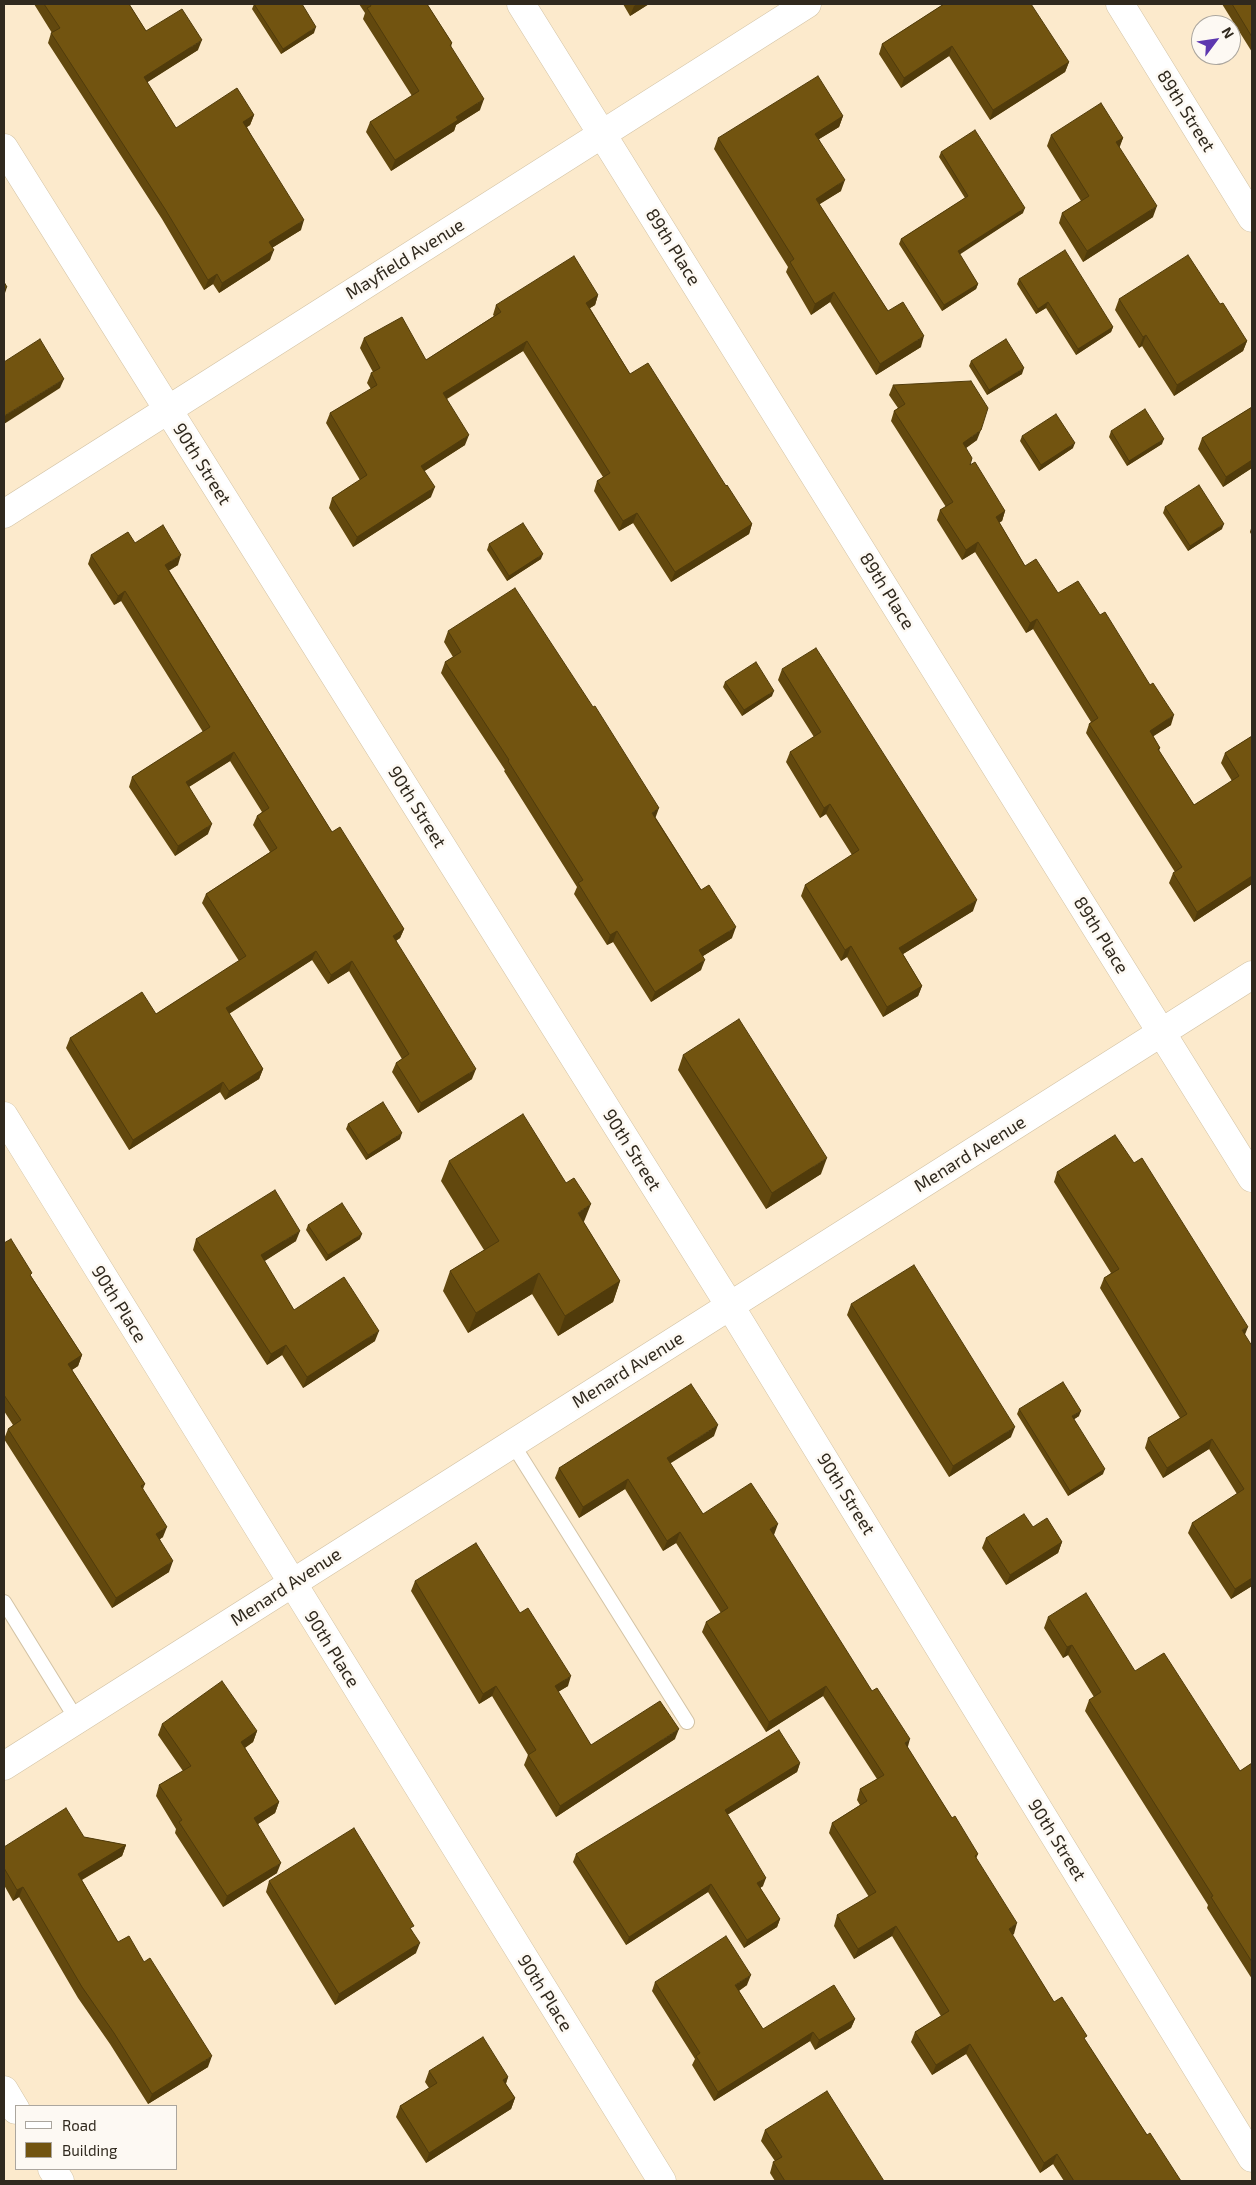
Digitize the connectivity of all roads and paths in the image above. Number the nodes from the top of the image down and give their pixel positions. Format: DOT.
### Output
graph roads {
  1 [pos="521,4"];
  2 [pos="807,4"];
  3 [pos="1120,4"];
  4 [pos="602,134"];
  5 [pos="4,148"];
  6 [pos="1252,218"];
  7 [pos="168,410"];
  8 [pos="4,514"];
  9 [pos="1252,975"];
  10 [pos="1161,1032"];
  11 [pos="4,1116"];
  12 [pos="1252,1178"];
  13 [pos="730,1306"];
  14 [pos="512,1444"];
  15 [pos="291,1584"];
  16 [pos="4,1602"];
  17 [pos="77,1720"];
  18 [pos="687,1722"];
  19 [pos="4,1766"];
  20 [pos="4,2090"];
  21 [pos="15,2108"];
  22 [pos="1252,2158"];
  23 [pos="53,2170"];
  24 [pos="60,2181"];
  25 [pos="662,2181"];
  1 -- 4 [label="street, 89th Place"];
  2 -- 4 [label="street, Mayfield Avenue"];
  3 -- 6 [label="street, 89th Street"];
  4 -- 7 [label="street, Mayfield Avenue"];
  4 -- 10 [label="street, 89th Place"];
  5 -- 7 [label="street, 90th Street"];
  7 -- 8 [label="street, Mayfield Avenue"];
  7 -- 13 [label="street, 90th Street"];
  9 -- 10 [label="street, Menard Avenue"];
  10 -- 12 [label="street, 89th Place"];
  10 -- 13 [label="street, Menard Avenue"];
  11 -- 15 [label="street, 90th Place"];
  13 -- 14 [label="street, Menard Avenue"];
  13 -- 22 [label="street, 90th Street"];
  14 -- 15 [label="street, Menard Avenue"];
  14 -- 18 [label="lane"];
  15 -- 17 [label="street, Menard Avenue"];
  15 -- 25 [label="street, 90th Place"];
  16 -- 17 [label="lane"];
  17 -- 19 [label="street, Menard Avenue"];
  20 -- 21 [label="street"];
  23 -- 24 [label="street"];
}
